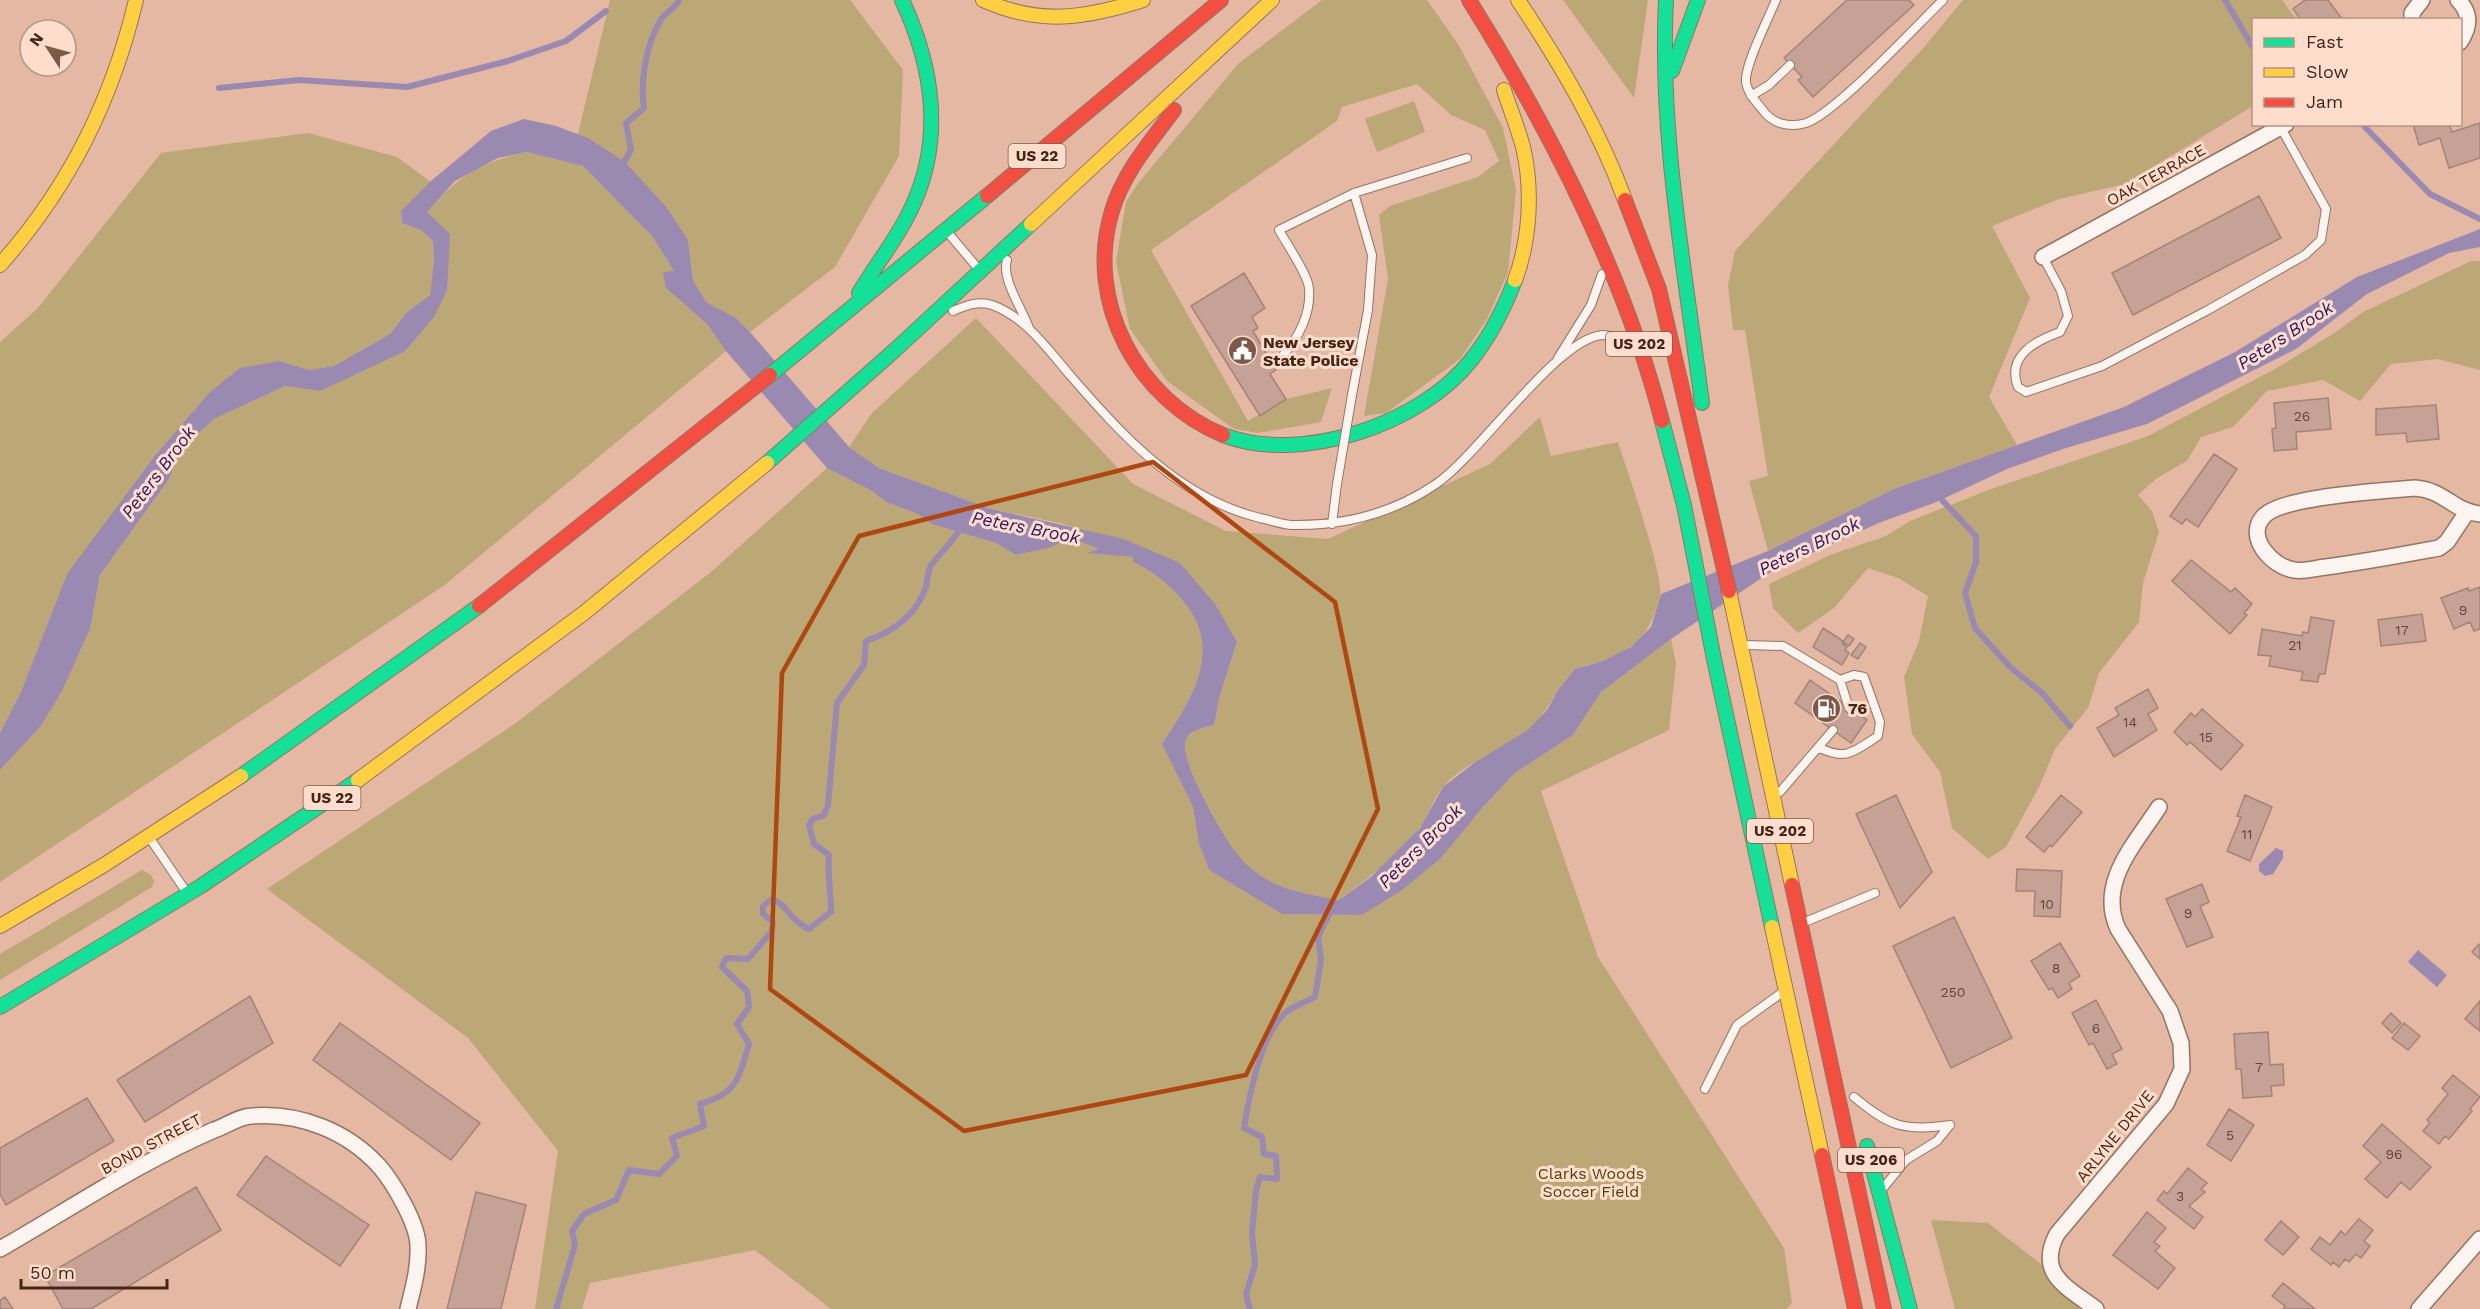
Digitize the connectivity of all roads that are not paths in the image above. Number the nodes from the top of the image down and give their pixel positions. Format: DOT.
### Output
graph roads {
  1 [pos="136,0"];
  2 [pos="902,0"];
  3 [pos="983,0"];
  4 [pos="1143,0"];
  5 [pos="1221,0"];
  6 [pos="1272,0"];
  7 [pos="1468,0"];
  8 [pos="1518,0"];
  9 [pos="1666,0"];
  10 [pos="1698,0"];
  11 [pos="1776,0"];
  12 [pos="1943,0"];
  13 [pos="2422,0"];
  14 [pos="2468,5"];
  15 [pos="2412,18"];
  16 [pos="2462,39"];
  17 [pos="1790,64"];
  18 [pos="1195,69"];
  19 [pos="1668,88"];
  20 [pos="1751,96"];
  21 [pos="2284,126"];
  22 [pos="1467,158"];
  23 [pos="1354,194"];
  24 [pos="946,231"];
  25 [pos="1015,237"];
  26 [pos="1604,251"];
  27 [pos="2043,257"];
  28 [pos="0,265"];
  29 [pos="980,271"];
  30 [pos="850,310"];
  31 [pos="924,324"];
  32 [pos="1029,328"];
  33 [pos="1284,354"];
  34 [pos="1554,364"];
  35 [pos="1647,369"];
  36 [pos="1708,495"];
  37 [pos="2473,513"];
  38 [pos="1332,524"];
  39 [pos="1740,645"];
  40 [pos="1840,680"];
  41 [pos="1849,708"];
  42 [pos="1833,730"];
  43 [pos="1820,748"];
  44 [pos="1773,799"];
  45 [pos="2160,807"];
  46 [pos="148,836"];
  47 [pos="1875,893"];
  48 [pos="187,894"];
  49 [pos="1801,923"];
  50 [pos="0,926"];
  51 [pos="1786,990"];
  52 [pos="0,1007"];
  53 [pos="1820,1017"];
  54 [pos="1847,1069"];
  55 [pos="1705,1089"];
  56 [pos="1853,1092"];
  57 [pos="1880,1193"];
  58 [pos="2480,1239"];
  59 [pos="0,1249"];
  60 [pos="1852,1293"];
  61 [pos="408,1309"];
  62 [pos="1847,1309"];
  63 [pos="1856,1309"];
  64 [pos="1884,1309"];
  65 [pos="1910,1309"];
  66 [pos="2096,1309"];
  67 [pos="2419,1309"];
  1 -- 28 [label="main road"];
  2 -- 30 [label="main road"];
  3 -- 4 [label="main road"];
  5 -- 24 [label="main road, US 22"];
  6 -- 18 [label="main road, US 22"];
  7 -- 18 [label="main road"];
  7 -- 26 [label="main road, US 202"];
  8 -- 36 [label="main road, US 202"];
  9 -- 19 [label="main road"];
  10 -- 19 [label="main road"];
  11 -- 20 [label="lane"];
  12 -- 20 [label="lane"];
  13 -- 15 [label="street"];
  14 -- 16 [label="street"];
  17 -- 20 [label="lane"];
  18 -- 25 [label="main road, US 22"];
  19 -- 36 [label="main road"];
  21 -- 27 [label="street, OAK TERRACE"];
  21 -- 27 [label="lane"];
  22 -- 23 [label="lane"];
  23 -- 33 [label="lane"];
  23 -- 38 [label="lane, bridge"];
  24 -- 29 [label="lane"];
  24 -- 30 [label="main road, US 22"];
  25 -- 29 [label="main road, US 22"];
  25 -- 32 [label="lane"];
  26 -- 34 [label="lane"];
  26 -- 35 [label="main road, US 202"];
  29 -- 31 [label="main road, US 22"];
  30 -- 46 [label="main road, US 22"];
  31 -- 32 [label="lane"];
  31 -- 48 [label="main road, US 22"];
  32 -- 38 [label="lane"];
  34 -- 35 [label="lane"];
  34 -- 38 [label="lane"];
  35 -- 51 [label="main road, US 202"];
  36 -- 39 [label="main road, US 202"];
  37 -- 37 [label="street"];
  39 -- 40 [label="lane"];
  39 -- 44 [label="main road, US 202"];
  40 -- 41 [label="lane"];
  40 -- 43 [label="lane"];
  42 -- 43 [label="lane"];
  43 -- 44 [label="lane"];
  44 -- 49 [label="main road, US 202"];
  45 -- 66 [label="street, ARLYNE DRIVE"];
  46 -- 48 [label="lane"];
  46 -- 50 [label="main road, US 22"];
  47 -- 49 [label="lane"];
  48 -- 52 [label="main road, US 22"];
  49 -- 53 [label="main road, US 202"];
  51 -- 55 [label="lane"];
  51 -- 60 [label="main road, US 202"];
  53 -- 54 [label="main road"];
  53 -- 64 [label="main road, US 202"];
  56 -- 57 [label="main road, US 206"];
  56 -- 57 [label="lane"];
  57 -- 65 [label="main road, US 206"];
  58 -- 67 [label="street"];
  59 -- 61 [label="street, BOND STREET"];
  60 -- 62 [label="main road"];
  60 -- 63 [label="main road, US 202"];
}
